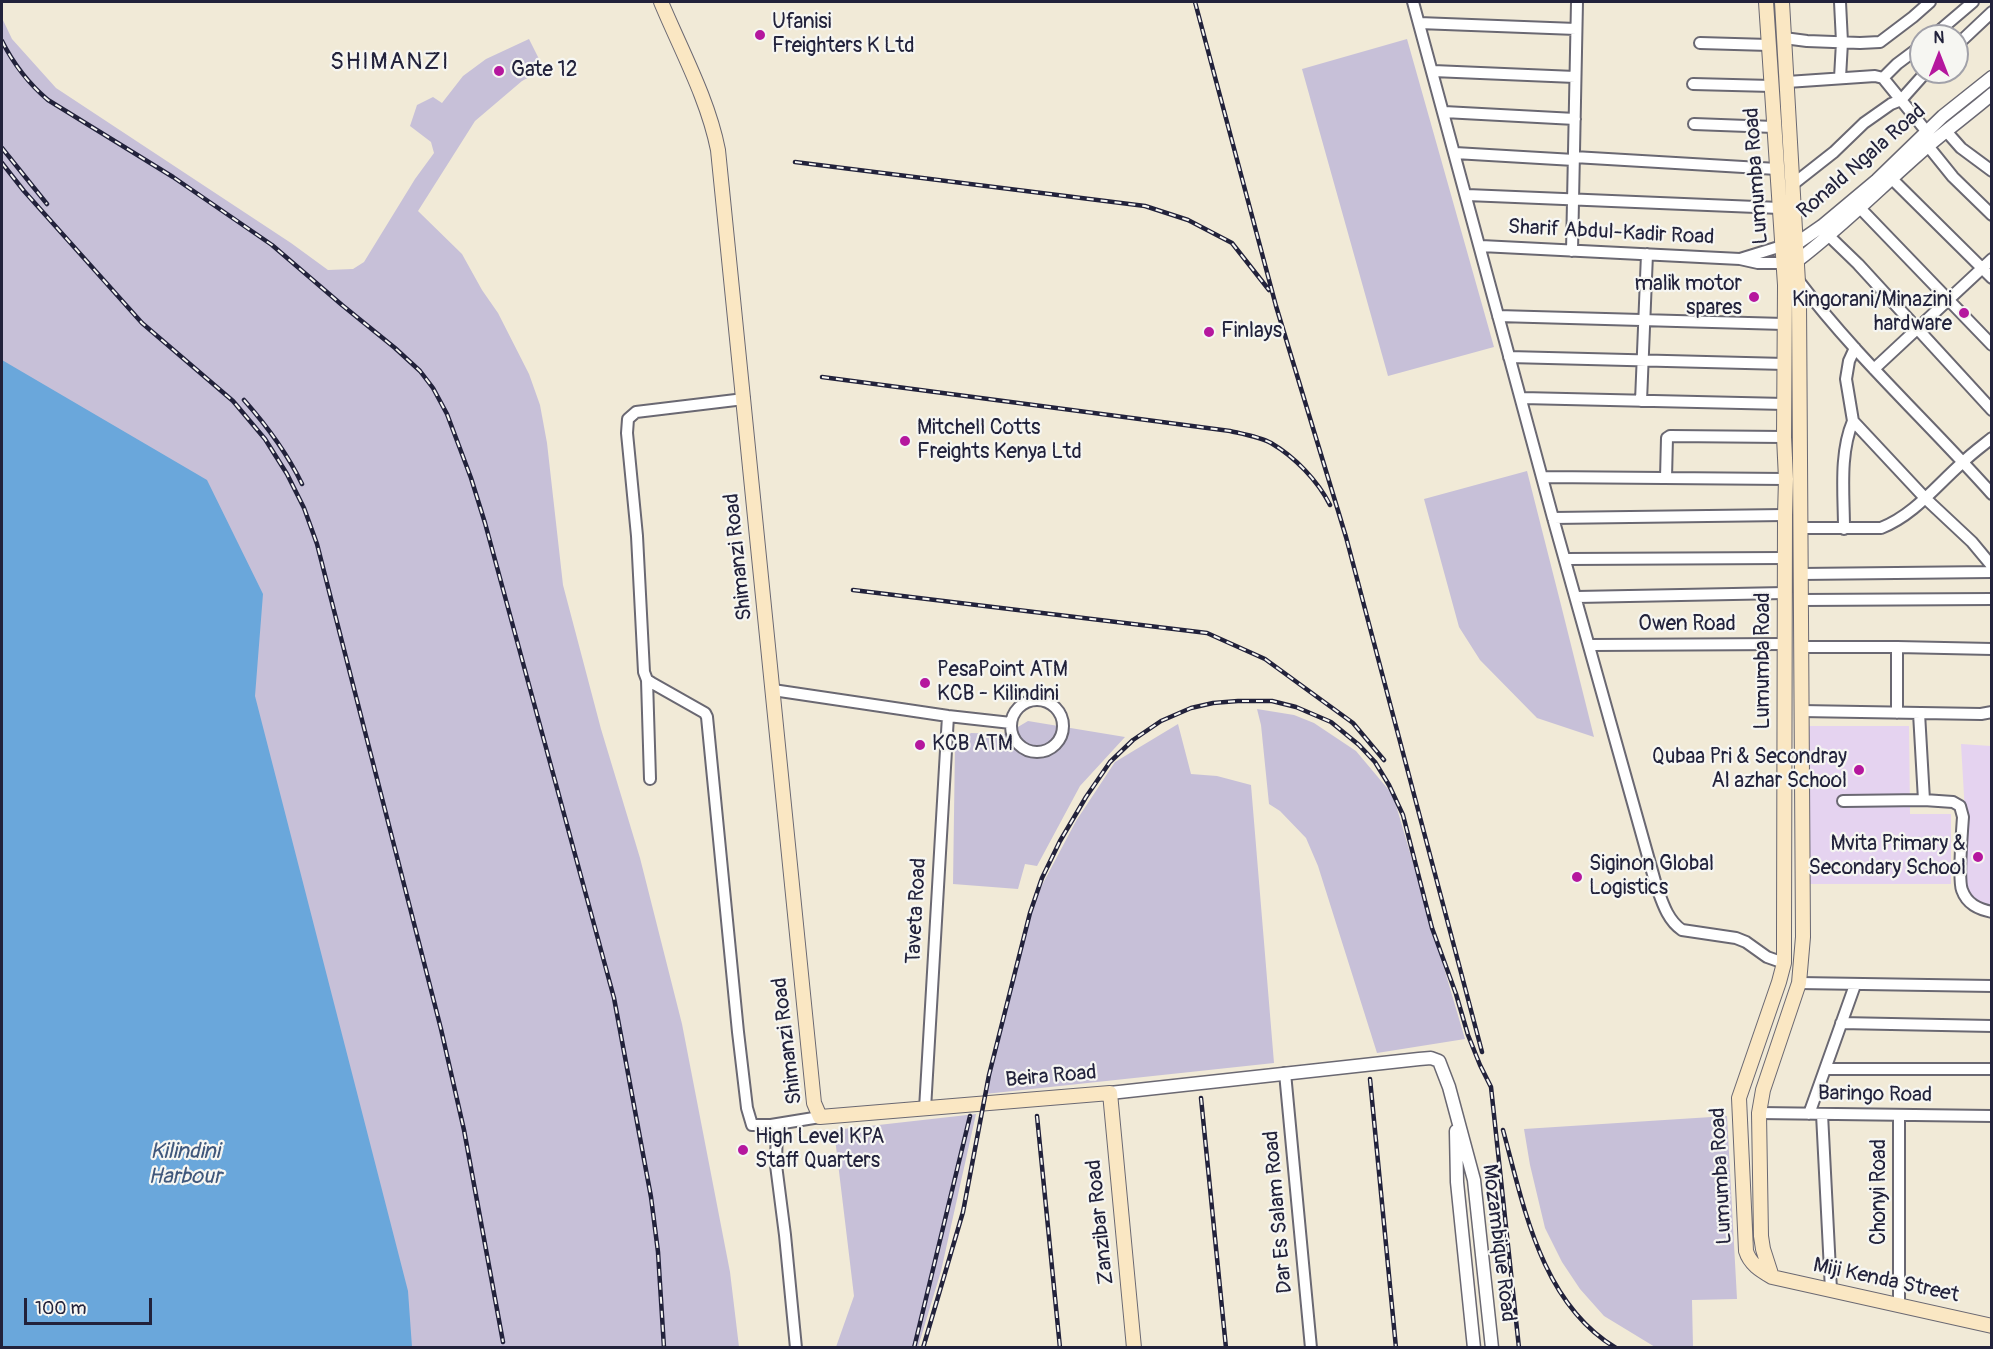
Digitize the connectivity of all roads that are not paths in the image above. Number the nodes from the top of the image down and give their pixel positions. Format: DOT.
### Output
graph roads {
  1 [pos="661,2"];
  2 [pos="1413,2"];
  3 [pos="1577,2"];
  4 [pos="1767,2"];
  5 [pos="1782,2"];
  6 [pos="1841,2"];
  7 [pos="1930,2"];
  8 [pos="1975,2"];
  9 [pos="1990,14"];
  10 [pos="1419,23"];
  11 [pos="1948,24"];
  12 [pos="1576,29"];
  13 [pos="1969,34"];
  14 [pos="1784,38"];
  15 [pos="1842,42"];
  16 [pos="1700,43"];
  17 [pos="1769,45"];
  18 [pos="1909,55"];
  19 [pos="1433,71"];
  20 [pos="1992,77"];
  21 [pos="1575,78"];
  22 [pos="1840,78"];
  23 [pos="1883,78"];
  24 [pos="1786,82"];
  25 [pos="1693,84"];
  26 [pos="1915,84"];
  27 [pos="1772,86"];
  28 [pos="1991,96"];
  29 [pos="1901,100"];
  30 [pos="1444,112"];
  31 [pos="1575,119"];
  32 [pos="1694,123"];
  33 [pos="1774,127"];
  34 [pos="1946,131"];
  35 [pos="1927,132"];
  36 [pos="1928,146"];
  37 [pos="1455,153"];
  38 [pos="1574,159"];
  39 [pos="1777,169"];
  40 [pos="1992,171"];
  41 [pos="1892,179"];
  42 [pos="1792,185"];
  43 [pos="1467,195"];
  44 [pos="1573,200"];
  45 [pos="1859,207"];
  46 [pos="1780,208"];
  47 [pos="1992,214"];
  48 [pos="1829,236"];
  49 [pos="1789,245"];
  50 [pos="1481,246"];
  51 [pos="1572,251"];
  52 [pos="1647,254"];
  53 [pos="1740,259"];
  54 [pos="1992,259"];
  55 [pos="1790,262"];
  56 [pos="1982,268"];
  57 [pos="1992,278"];
  58 [pos="1797,280"];
  59 [pos="1949,300"];
  60 [pos="1498,316"];
  61 [pos="1644,320"];
  62 [pos="1784,324"];
  63 [pos="1917,329"];
  64 [pos="1992,345"];
  65 [pos="1855,348"];
  66 [pos="1509,357"];
  67 [pos="1643,361"];
  68 [pos="1785,364"];
  69 [pos="1874,369"];
  70 [pos="1522,398"];
  71 [pos="744,399"];
  72 [pos="1641,401"];
  73 [pos="1785,404"];
  74 [pos="1992,410"];
  75 [pos="1853,421"];
  76 [pos="1784,437"];
  77 [pos="1992,438"];
  78 [pos="1963,462"];
  79 [pos="1542,477"];
  80 [pos="1666,478"];
  81 [pos="1786,479"];
  82 [pos="1992,494"];
  83 [pos="1925,498"];
  84 [pos="1785,515"];
  85 [pos="1553,518"];
  86 [pos="1800,528"];
  87 [pos="1844,529"];
  88 [pos="1785,558"];
  89 [pos="1566,559"];
  90 [pos="1992,566"];
  91 [pos="1992,572"];
  92 [pos="1800,574"];
  93 [pos="1785,593"];
  94 [pos="1577,597"];
  95 [pos="1801,600"];
  96 [pos="1992,600"];
  97 [pos="1785,644"];
  98 [pos="1590,645"];
  99 [pos="1801,647"];
  100 [pos="1897,647"];
  101 [pos="1992,649"];
  102 [pos="647,680"];
  103 [pos="1785,688"];
  104 [pos="1801,688"];
  105 [pos="773,690"];
  106 [pos="1801,711"];
  107 [pos="1897,712"];
  108 [pos="1992,712"];
  109 [pos="1919,713"];
  110 [pos="948,716"];
  111 [pos="1011,723"];
  112 [pos="650,778"];
  113 [pos="1924,800"];
  114 [pos="1843,801"];
  115 [pos="1992,912"];
  116 [pos="1784,963"];
  117 [pos="1799,983"];
  118 [pos="1855,985"];
  119 [pos="1992,986"];
  120 [pos="1841,1023"];
  121 [pos="1992,1026"];
  122 [pos="1825,1069"];
  123 [pos="1992,1069"];
  124 [pos="1285,1073"];
  125 [pos="1110,1093"];
  126 [pos="925,1109"];
  127 [pos="1455,1109"];
  128 [pos="1759,1113"];
  129 [pos="1809,1114"];
  130 [pos="1822,1114"];
  131 [pos="1899,1115"];
  132 [pos="1992,1116"];
  133 [pos="820,1117"];
  134 [pos="777,1124"];
  135 [pos="1760,1202"];
  136 [pos="1744,1203"];
  137 [pos="1772,1277"];
  138 [pos="1831,1290"];
  139 [pos="1899,1305"];
  140 [pos="1992,1326"];
  141 [pos="796,1347"];
  142 [pos="1134,1347"];
  143 [pos="1311,1347"];
  144 [pos="1474,1347"];
  145 [pos="1492,1347"];
  1 -- 71 [label="main road, Shimanzi Road"];
  2 -- 10 [label="street"];
  3 -- 12 [label="street"];
  4 -- 17 [label="main road, Lumumba Road"];
  5 -- 14 [label="main road, Lumumba Road"];
  6 -- 15 [label="street"];
  7 -- 15 [label="street"];
  8 -- 9 [label="street"];
  8 -- 11 [label="street"];
  9 -- 13 [label="street"];
  10 -- 12 [label="street"];
  10 -- 19 [label="street"];
  12 -- 21 [label="street"];
  14 -- 15 [label="street"];
  14 -- 24 [label="main road, Lumumba Road"];
  15 -- 22 [label="street"];
  16 -- 17 [label="street"];
  17 -- 27 [label="main road, Lumumba Road"];
  18 -- 23 [label="street"];
  19 -- 21 [label="street"];
  19 -- 30 [label="street"];
  20 -- 35 [label="street, Ronald Ngala Road"];
  21 -- 31 [label="street"];
  22 -- 23 [label="street"];
  22 -- 24 [label="street"];
  23 -- 29 [label="street"];
  24 -- 42 [label="main road, Lumumba Road"];
  25 -- 27 [label="street"];
  26 -- 29 [label="street"];
  27 -- 33 [label="main road, Lumumba Road"];
  28 -- 34 [label="street, Ronald Ngala Road"];
  29 -- 35 [label="street"];
  29 -- 42 [label="street"];
  30 -- 31 [label="street"];
  30 -- 37 [label="street"];
  31 -- 38 [label="street"];
  32 -- 33 [label="street"];
  33 -- 39 [label="main road, Lumumba Road"];
  34 -- 36 [label="street, Ronald Ngala Road"];
  34 -- 40 [label="street"];
  35 -- 49 [label="street, Ronald Ngala Road"];
  36 -- 41 [label="street, Ronald Ngala Road"];
  36 -- 47 [label="street"];
  37 -- 38 [label="street"];
  37 -- 43 [label="street"];
  38 -- 39 [label="street"];
  38 -- 44 [label="street"];
  39 -- 46 [label="main road, Lumumba Road"];
  41 -- 45 [label="street, Ronald Ngala Road"];
  41 -- 56 [label="street"];
  42 -- 49 [label="main road, Lumumba Road"];
  43 -- 44 [label="street"];
  43 -- 50 [label="street"];
  44 -- 46 [label="street"];
  44 -- 51 [label="street"];
  45 -- 48 [label="street, Ronald Ngala Road"];
  45 -- 59 [label="street"];
  46 -- 49 [label="main road, Lumumba Road"];
  48 -- 55 [label="street, Ronald Ngala Road"];
  48 -- 63 [label="street"];
  49 -- 53 [label="street, Sharif Abdul-Kadir Road"];
  49 -- 55 [label="main road, Lumumba Road"];
  50 -- 51 [label="street, Sharif Abdul-Kadir Road"];
  50 -- 60 [label="street"];
  51 -- 52 [label="street, Sharif Abdul-Kadir Road"];
  52 -- 53 [label="street, Sharif Abdul-Kadir Road"];
  52 -- 61 [label="street"];
  53 -- 55 [label="street, Sharif Abdul-Kadir Road"];
  54 -- 56 [label="street"];
  55 -- 58 [label="main road, Lumumba Road"];
  55 -- 62 [label="main road, Lumumba Road"];
  56 -- 57 [label="street"];
  56 -- 59 [label="street"];
  58 -- 65 [label="street"];
  58 -- 86 [label="main road, Lumumba Road"];
  59 -- 63 [label="street"];
  59 -- 64 [label="street"];
  60 -- 61 [label="street"];
  60 -- 66 [label="street"];
  61 -- 62 [label="street"];
  61 -- 67 [label="street"];
  62 -- 68 [label="main road, Lumumba Road"];
  63 -- 69 [label="street"];
  63 -- 74 [label="street"];
  65 -- 69 [label="street"];
  65 -- 75 [label="street"];
  66 -- 67 [label="street"];
  66 -- 70 [label="street"];
  67 -- 68 [label="street"];
  67 -- 72 [label="street"];
  68 -- 73 [label="main road, Lumumba Road"];
  69 -- 78 [label="street"];
  70 -- 72 [label="street"];
  70 -- 79 [label="street"];
  71 -- 102 [label="street"];
  71 -- 105 [label="main road, Shimanzi Road"];
  72 -- 73 [label="street"];
  73 -- 76 [label="main road, Lumumba Road"];
  75 -- 83 [label="street"];
  75 -- 87 [label="street"];
  76 -- 80 [label="street"];
  76 -- 81 [label="main road, Lumumba Road"];
  77 -- 78 [label="street"];
  78 -- 82 [label="street"];
  78 -- 83 [label="street"];
  79 -- 80 [label="street"];
  79 -- 85 [label="street"];
  80 -- 81 [label="street"];
  81 -- 84 [label="main road, Lumumba Road"];
  83 -- 87 [label="street"];
  83 -- 90 [label="street"];
  84 -- 85 [label="street"];
  84 -- 88 [label="main road, Lumumba Road"];
  85 -- 89 [label="street"];
  86 -- 87 [label="street"];
  86 -- 92 [label="main road, Lumumba Road"];
  88 -- 89 [label="street"];
  88 -- 93 [label="main road, Lumumba Road"];
  89 -- 94 [label="street"];
  91 -- 92 [label="street"];
  92 -- 95 [label="main road, Lumumba Road"];
  93 -- 94 [label="street"];
  93 -- 97 [label="main road, Lumumba Road"];
  94 -- 98 [label="street"];
  95 -- 96 [label="street"];
  95 -- 99 [label="main road, Lumumba Road"];
  97 -- 98 [label="street, Owen Road"];
  97 -- 103 [label="main road, Lumumba Road"];
  98 -- 116 [label="street"];
  99 -- 100 [label="street"];
  99 -- 104 [label="main road, Lumumba Road"];
  100 -- 101 [label="street"];
  100 -- 107 [label="street"];
  102 -- 112 [label="street"];
  102 -- 134 [label="street"];
  103 -- 104 [label="main road"];
  103 -- 116 [label="main road, Lumumba Road"];
  104 -- 106 [label="main road, Lumumba Road"];
  105 -- 110 [label="street"];
  105 -- 133 [label="main road, Shimanzi Road"];
  106 -- 107 [label="street"];
  106 -- 117 [label="main road, Lumumba Road"];
  107 -- 109 [label="street"];
  108 -- 109 [label="street"];
  109 -- 113 [label="street"];
  110 -- 111 [label="street"];
  110 -- 126 [label="street, Taveta Road"];
  111 -- 111 [label="street"];
  113 -- 114 [label="street"];
  113 -- 115 [label="street"];
  116 -- 136 [label="main road, Lumumba Road"];
  117 -- 118 [label="street"];
  117 -- 128 [label="main road, Lumumba Road"];
  118 -- 119 [label="street"];
  118 -- 120 [label="street"];
  120 -- 121 [label="street"];
  120 -- 122 [label="street"];
  122 -- 123 [label="street"];
  122 -- 129 [label="street"];
  124 -- 125 [label="street, Beira Road"];
  124 -- 127 [label="street, Mozambique Road"];
  124 -- 143 [label="street, Dar Es Salam Road"];
  125 -- 126 [label="main road, Beira Road"];
  125 -- 142 [label="main road, Zanzibar Road"];
  126 -- 133 [label="main road, Beira Road"];
  127 -- 144 [label="street, Mozambique Road"];
  127 -- 145 [label="street, Mozambique Road"];
  128 -- 129 [label="street, Baringo Road"];
  128 -- 135 [label="main road, Lumumba Road"];
  129 -- 130 [label="street, Baringo Road"];
  130 -- 131 [label="street, Baringo Road"];
  130 -- 138 [label="street"];
  131 -- 132 [label="street, Baringo Road"];
  131 -- 139 [label="street, Chonyi Road"];
  133 -- 134 [label="street"];
  134 -- 141 [label="street"];
  135 -- 136 [label="street"];
  135 -- 137 [label="main road, Lumumba Road"];
  136 -- 137 [label="main road, Lumumba Road"];
  137 -- 138 [label="main road, Miji Kenda Street"];
  138 -- 139 [label="main road, Miji Kenda Street"];
  139 -- 140 [label="main road, Miji Kenda Street"];
}
